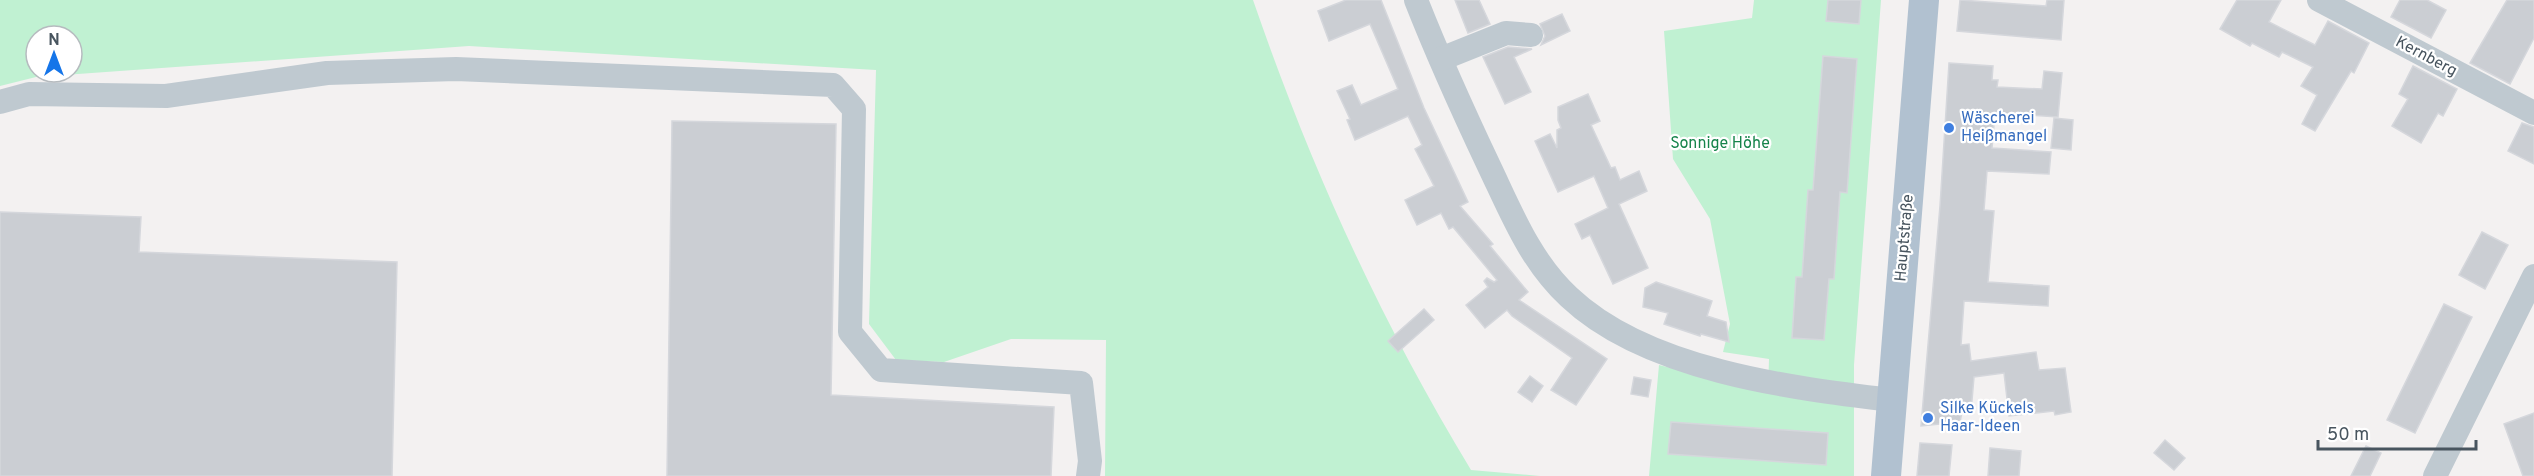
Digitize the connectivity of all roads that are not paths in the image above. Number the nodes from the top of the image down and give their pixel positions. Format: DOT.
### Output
graph roads {
  1 [pos="1416,0"];
  2 [pos="1924,0"];
  3 [pos="2319,0"];
  4 [pos="1531,35"];
  5 [pos="1441,59"];
  6 [pos="0,102"];
  7 [pos="2534,113"];
  8 [pos="2534,276"];
  9 [pos="1892,400"];
  10 [pos="1088,476"];
  11 [pos="1886,476"];
  12 [pos="2435,476"];
  1 -- 5 [label="street"];
  2 -- 9 [label="main road, Hauptstraße"];
  3 -- 7 [label="street, Kernberg"];
  4 -- 5 [label="street"];
  5 -- 9 [label="street"];
  6 -- 10 [label="street"];
  8 -- 12 [label="street"];
  9 -- 11 [label="main road, Hauptstraße"];
}
